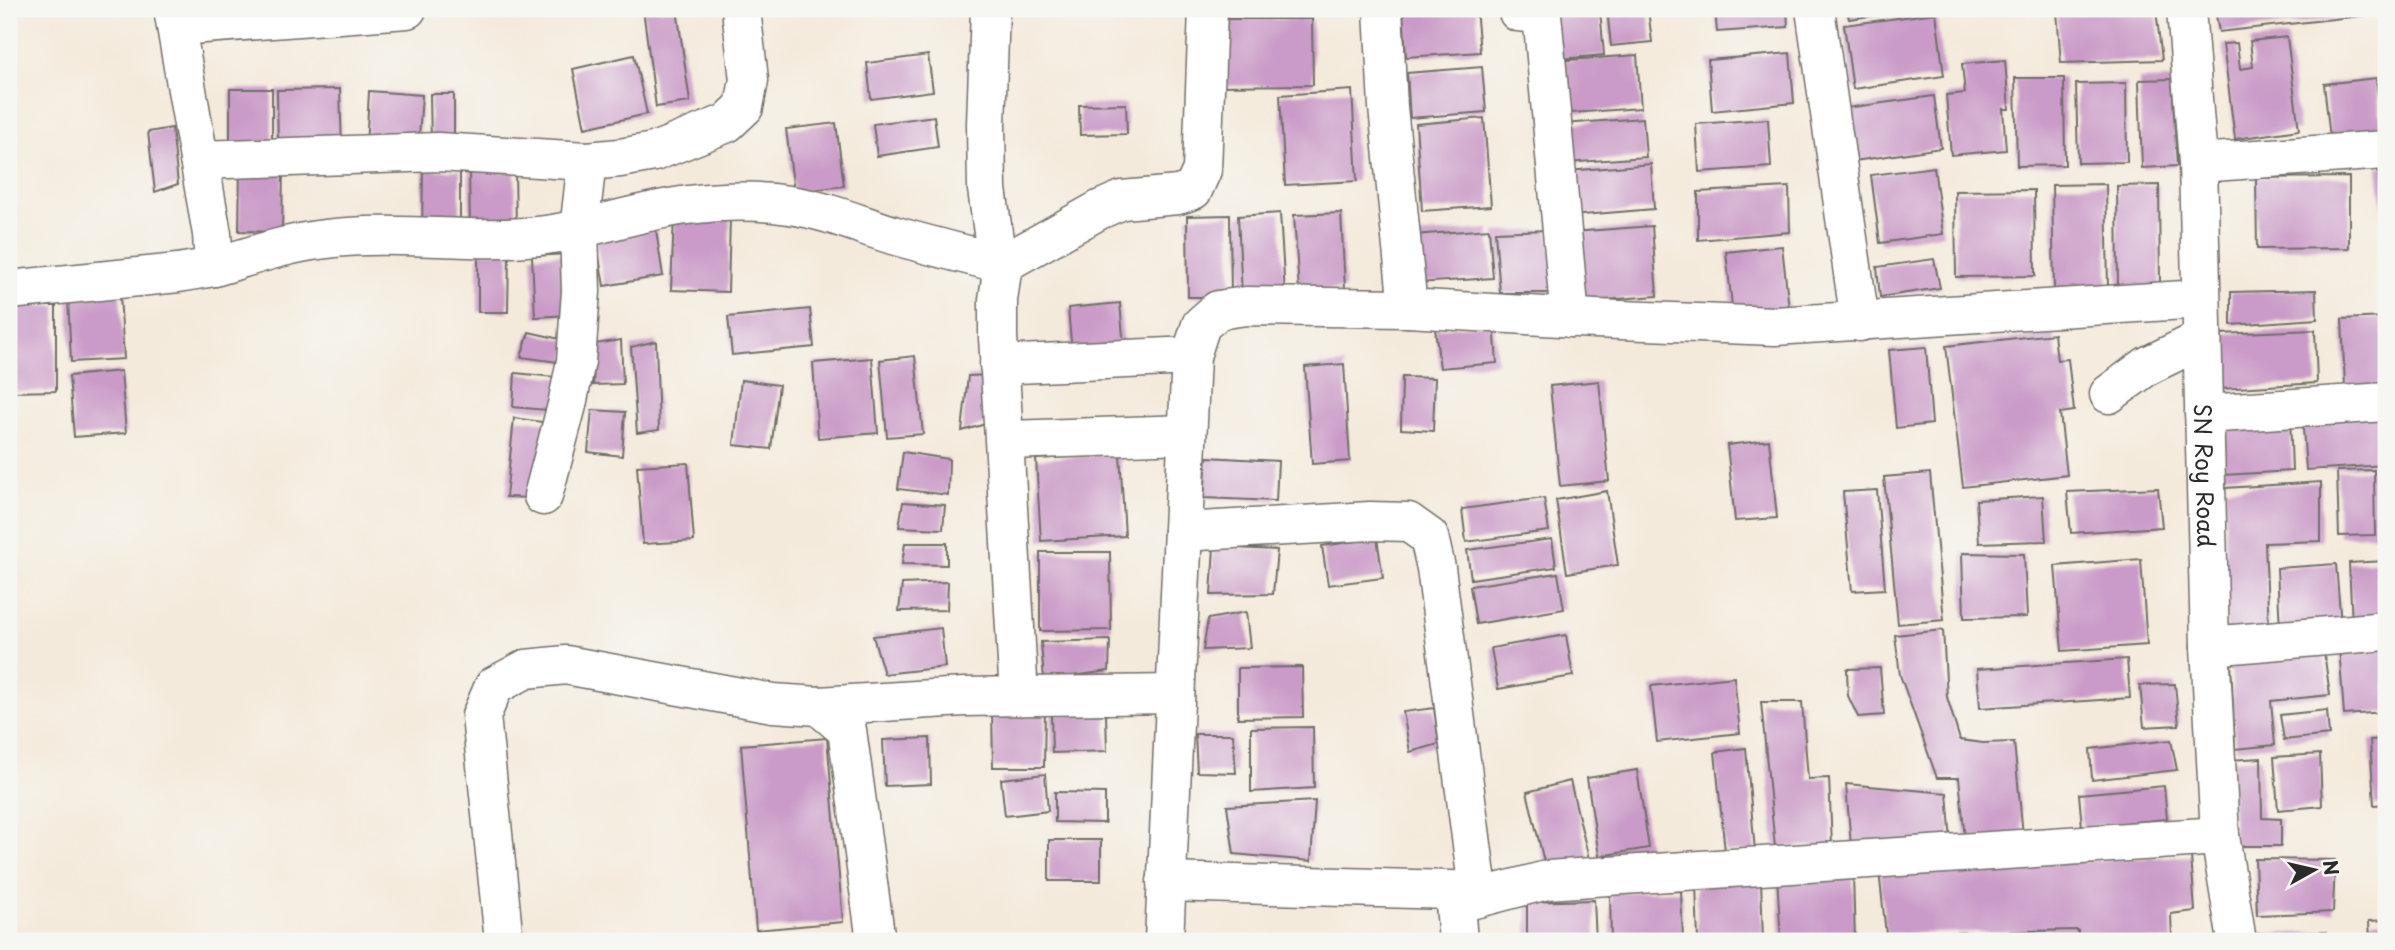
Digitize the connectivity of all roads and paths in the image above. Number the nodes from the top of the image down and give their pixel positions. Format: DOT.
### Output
graph roads {
  1 [pos="407,9"];
  2 [pos="741,9"];
  3 [pos="990,9"];
  4 [pos="1208,9"];
  5 [pos="1383,9"];
  6 [pos="1518,9"];
  7 [pos="1815,9"];
  8 [pos="2186,9"];
  9 [pos="175,17"];
  10 [pos="2386,150"];
  11 [pos="199,160"];
  12 [pos="587,161"];
  13 [pos="2198,163"];
  14 [pos="579,230"];
  15 [pos="1003,264"];
  16 [pos="214,267"];
  17 [pos="9,290"];
  18 [pos="2200,299"];
  19 [pos="1408,309"];
  20 [pos="1570,318"];
  21 [pos="1860,322"];
  22 [pos="2202,339"];
  23 [pos="1191,356"];
  24 [pos="999,365"];
  25 [pos="2109,394"];
  26 [pos="2386,402"];
  27 [pos="2204,414"];
  28 [pos="1187,434"];
  29 [pos="1006,440"];
  30 [pos="543,496"];
  31 [pos="1183,532"];
  32 [pos="2386,631"];
  33 [pos="2210,646"];
  34 [pos="1175,694"];
  35 [pos="1018,696"];
  36 [pos="819,706"];
  37 [pos="2220,836"];
  38 [pos="1166,882"];
  39 [pos="1492,891"];
  40 [pos="504,941"];
  41 [pos="876,941"];
  42 [pos="1164,941"];
  43 [pos="1458,941"];
  44 [pos="2237,941"];
  1 -- 9 [label="street"];
  2 -- 12 [label="street"];
  3 -- 15 [label="street"];
  4 -- 15 [label="street"];
  5 -- 19 [label="street"];
  6 -- 20 [label="street"];
  7 -- 21 [label="street"];
  8 -- 13 [label="street, SN Roy Road"];
  9 -- 11 [label="street"];
  10 -- 13 [label="street"];
  11 -- 12 [label="street"];
  11 -- 16 [label="street"];
  12 -- 14 [label="street"];
  13 -- 18 [label="street, SN Roy Road"];
  14 -- 15 [label="street"];
  14 -- 16 [label="street"];
  14 -- 30 [label="street"];
  15 -- 24 [label="street"];
  16 -- 17 [label="street"];
  18 -- 21 [label="street"];
  18 -- 22 [label="street, SN Roy Road"];
  19 -- 20 [label="street"];
  19 -- 23 [label="street"];
  20 -- 21 [label="street"];
  22 -- 25 [label="street"];
  22 -- 27 [label="street, SN Roy Road"];
  23 -- 24 [label="street"];
  23 -- 28 [label="street"];
  24 -- 29 [label="street"];
  26 -- 27 [label="street"];
  27 -- 33 [label="street, SN Roy Road"];
  28 -- 29 [label="street"];
  28 -- 31 [label="street"];
  29 -- 35 [label="street"];
  31 -- 34 [label="street"];
  31 -- 39 [label="street"];
  32 -- 33 [label="street"];
  33 -- 37 [label="street, SN Roy Road"];
  34 -- 35 [label="street"];
  34 -- 38 [label="street"];
  35 -- 36 [label="street"];
  36 -- 40 [label="street"];
  36 -- 41 [label="street"];
  37 -- 39 [label="street"];
  37 -- 44 [label="street, SN Roy Road"];
  38 -- 39 [label="street"];
  38 -- 42 [label="street"];
  39 -- 43 [label="street"];
}
